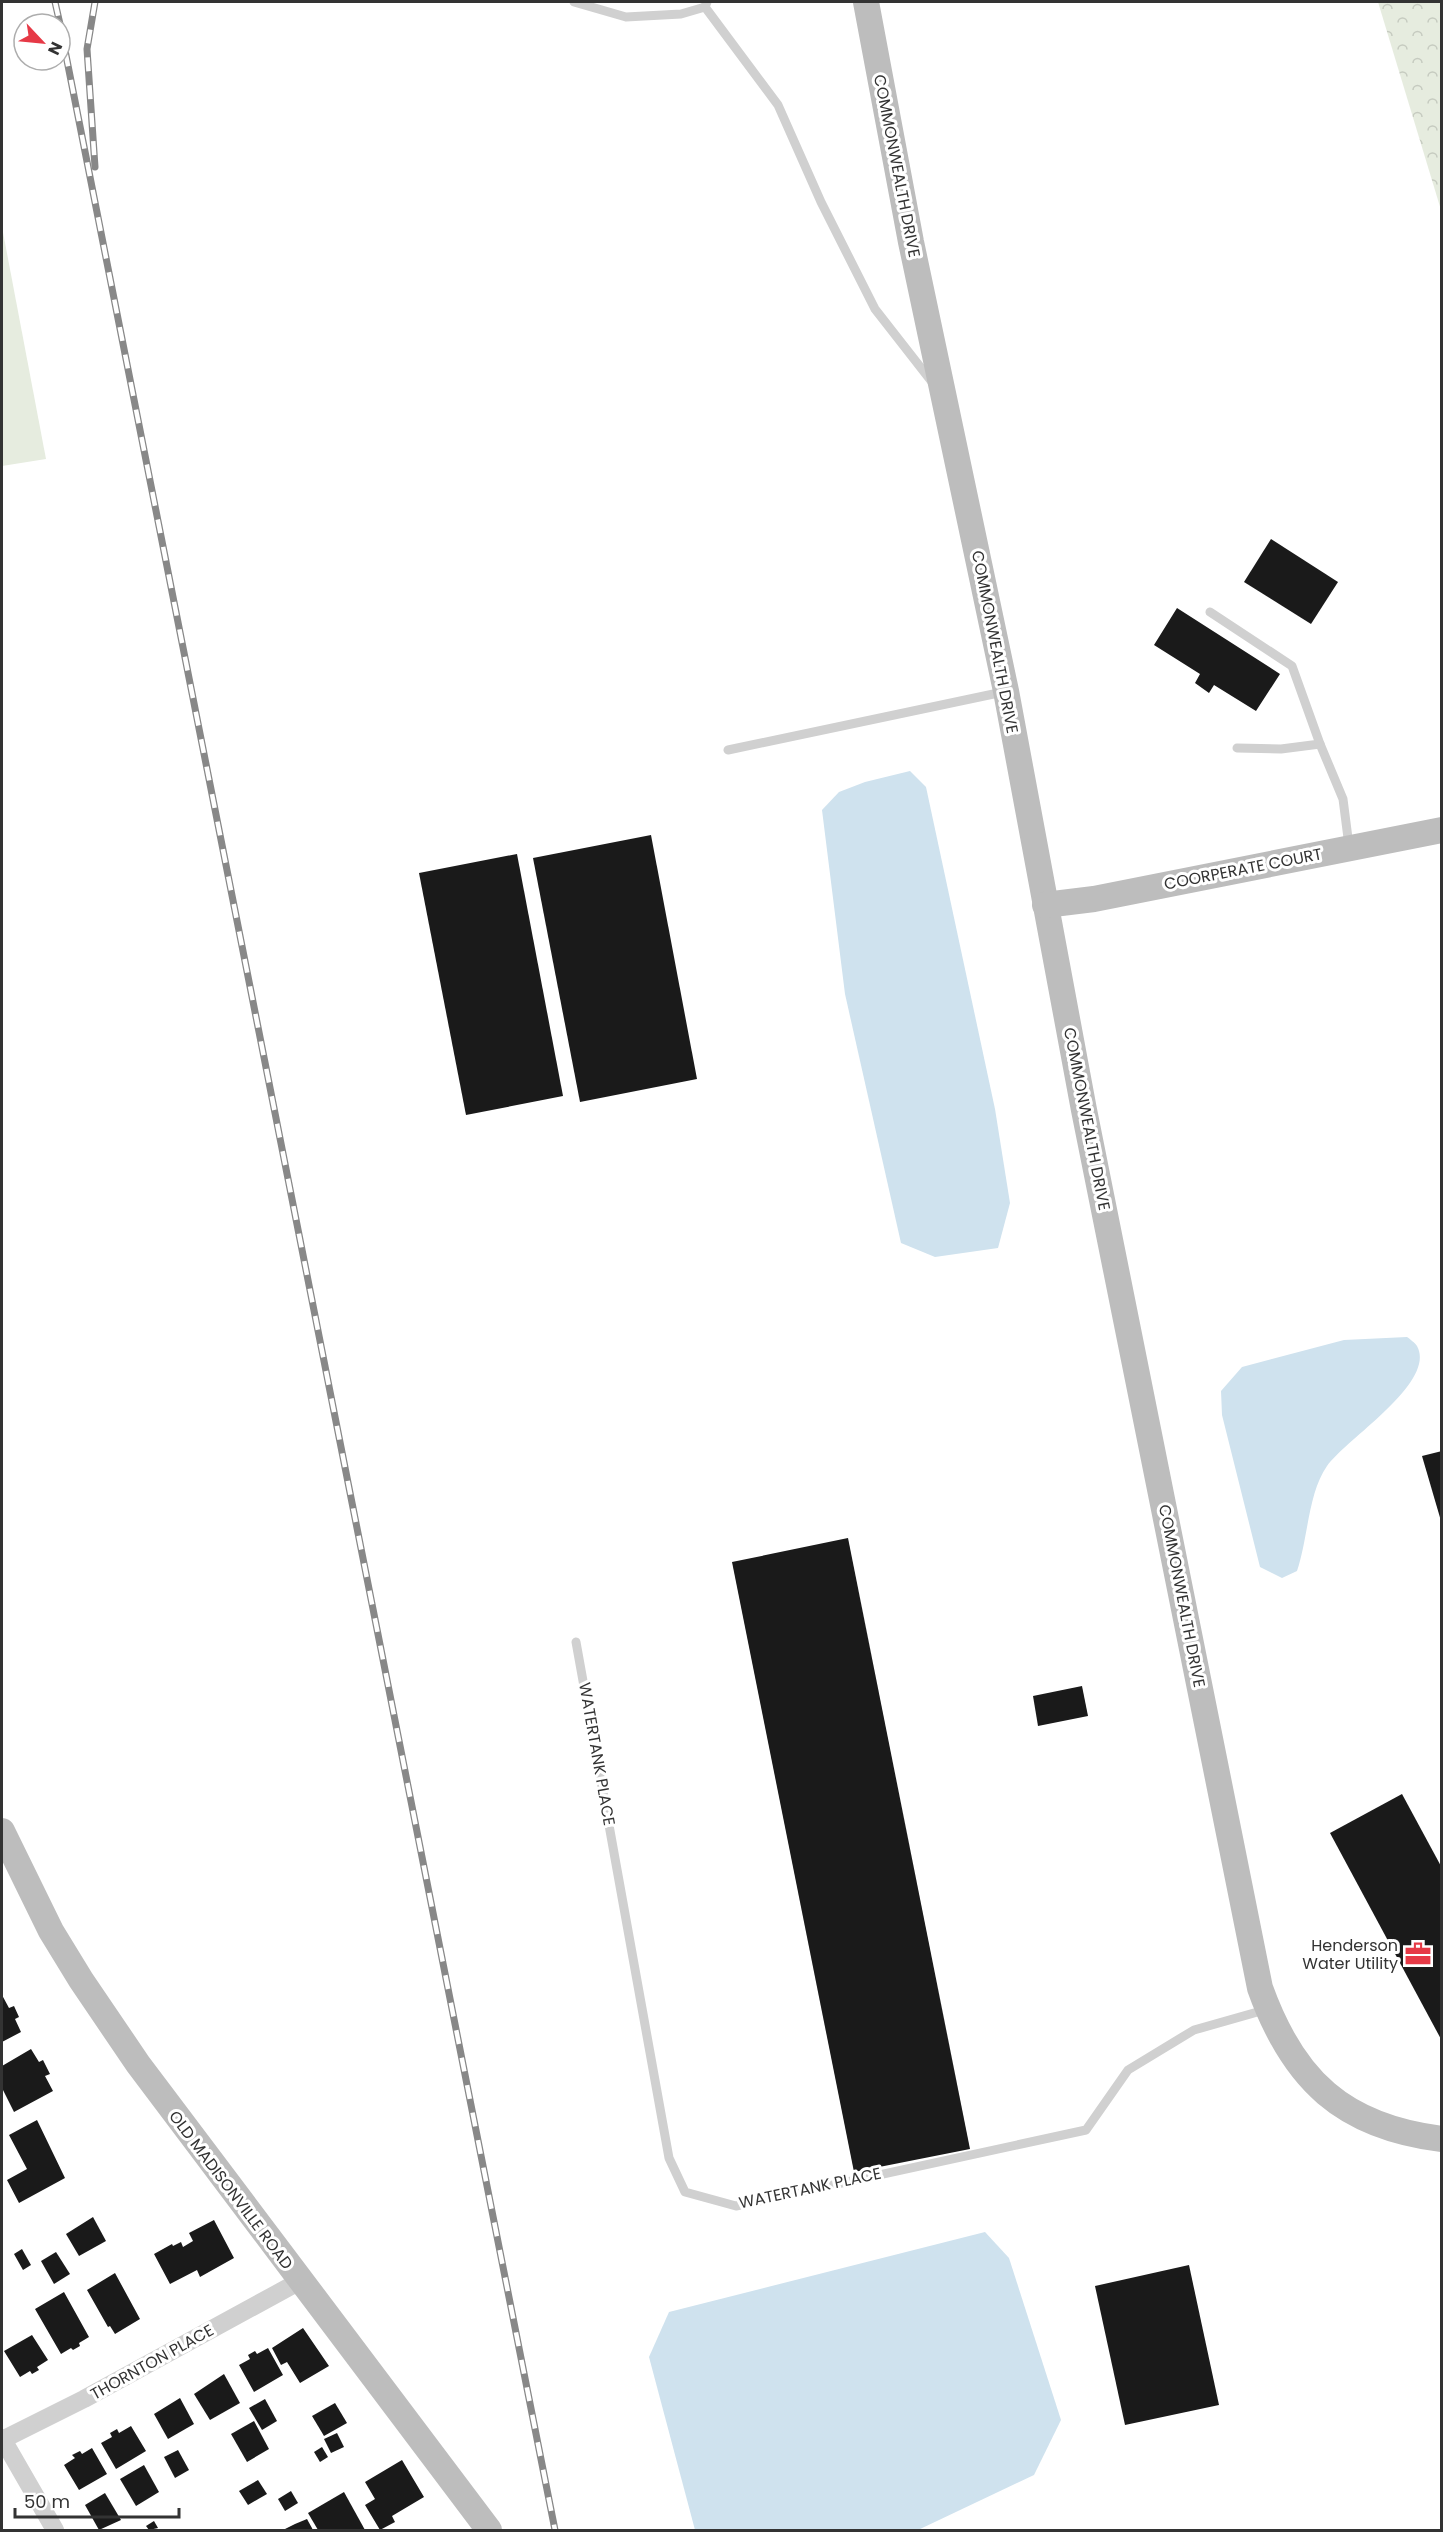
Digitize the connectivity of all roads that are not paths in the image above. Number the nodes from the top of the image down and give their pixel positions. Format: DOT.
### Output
graph roads {
  1 [pos="574,2"];
  2 [pos="866,2"];
  3 [pos="706,4"];
  4 [pos="945,398"];
  5 [pos="1210,612"];
  6 [pos="1006,691"];
  7 [pos="1320,744"];
  8 [pos="1237,748"];
  9 [pos="728,750"];
  10 [pos="1442,830"];
  11 [pos="1349,848"];
  12 [pos="1045,905"];
  13 [pos="576,1642"];
  14 [pos="2,1831"];
  15 [pos="1268,2009"];
  16 [pos="1442,2139"];
  17 [pos="300,2281"];
  18 [pos="2,2439"];
  19 [pos="485,2529"];
  20 [pos="55,2530"];
  1 -- 3 [label="lane"];
  2 -- 4 [label="street, COMMONWEALTH DRIVE"];
  3 -- 4 [label="lane"];
  4 -- 6 [label="street, COMMONWEALTH DRIVE"];
  5 -- 7 [label="lane"];
  6 -- 9 [label="lane"];
  6 -- 12 [label="street, COMMONWEALTH DRIVE"];
  7 -- 8 [label="lane"];
  7 -- 11 [label="lane"];
  10 -- 11 [label="street, COORPERATE COURT"];
  11 -- 12 [label="street, COORPERATE COURT"];
  12 -- 15 [label="street, COMMONWEALTH DRIVE"];
  13 -- 15 [label="lane, WATERTANK PLACE"];
  14 -- 17 [label="street, OLD MADISONVILLE ROAD"];
  15 -- 16 [label="street, COMMONWEALTH DRIVE"];
  17 -- 18 [label="street, THORNTON PLACE"];
  17 -- 19 [label="street, OLD MADISONVILLE ROAD"];
  18 -- 20 [label="street"];
}
